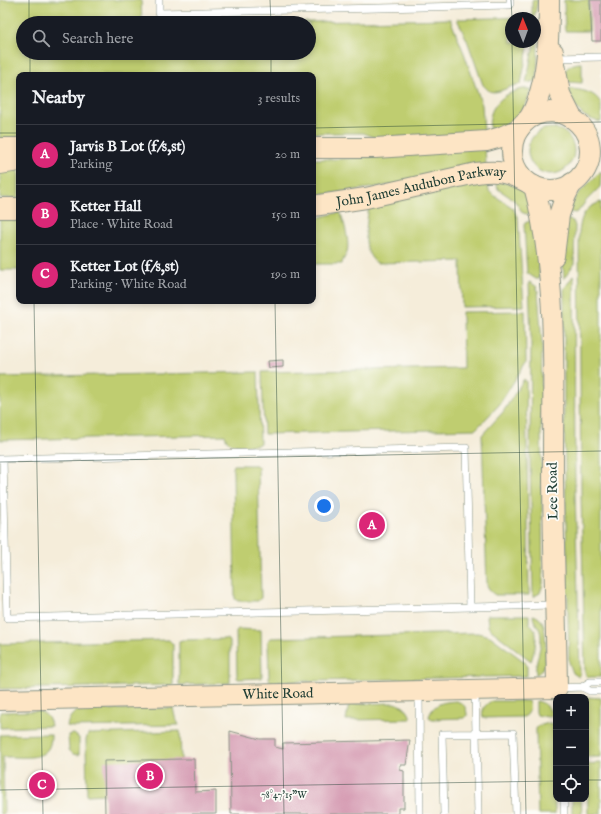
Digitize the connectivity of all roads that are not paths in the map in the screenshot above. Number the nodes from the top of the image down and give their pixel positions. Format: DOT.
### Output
graph roads {
  1 [pos="159,0"];
  2 [pos="510,0"];
  3 [pos="549,0"];
  4 [pos="549,32"];
  5 [pos="601,57"];
  6 [pos="554,58"];
  7 [pos="576,121"];
  8 [pos="524,123"];
  9 [pos="601,129"];
  10 [pos="0,148"];
  11 [pos="16,148"];
  12 [pos="316,148"];
  13 [pos="16,161"];
  14 [pos="0,164"];
  15 [pos="601,164"];
  16 [pos="577,179"];
  17 [pos="531,184"];
  18 [pos="316,206"];
  19 [pos="0,208"];
  20 [pos="16,208"];
  21 [pos="551,285"];
  22 [pos="1,459"];
  23 [pos="556,605"];
  24 [pos="470,607"];
  25 [pos="601,682"];
  26 [pos="582,687"];
  27 [pos="474,690"];
  28 [pos="419,691"];
  29 [pos="601,691"];
  30 [pos="557,693"];
  31 [pos="0,700"];
  32 [pos="476,733"];
  33 [pos="564,802"];
  34 [pos="420,814"];
  35 [pos="444,814"];
  36 [pos="478,814"];
  37 [pos="516,814"];
  38 [pos="564,814"];
  1 -- 2 [label="lane"];
  3 -- 4 [label="street"];
  4 -- 6 [label="street"];
  4 -- 8 [label="street"];
  5 -- 6 [label="lane"];
  6 -- 7 [label="street"];
  7 -- 8 [label="street"];
  7 -- 9 [label="street"];
  7 -- 16 [label="street"];
  8 -- 12 [label="street"];
  8 -- 17 [label="street"];
  10 -- 11 [label="street"];
  13 -- 14 [label="street"];
  15 -- 16 [label="street"];
  16 -- 17 [label="street"];
  16 -- 21 [label="street, Lee Road"];
  17 -- 18 [label="street, John James Audubon Parkway"];
  17 -- 21 [label="street, Lee Road"];
  19 -- 20 [label="street"];
  21 -- 23 [label="street, Lee Road"];
  22 -- 24 [label="lane"];
  22 -- 24 [label="lane"];
  23 -- 24 [label="lane"];
  23 -- 30 [label="street, Lee Road"];
  25 -- 26 [label="lane"];
  26 -- 29 [label="lane"];
  26 -- 30 [label="lane"];
  27 -- 28 [label="street, White Road"];
  27 -- 30 [label="street, White Road"];
  27 -- 32 [label="lane"];
  28 -- 31 [label="street, White Road"];
  28 -- 34 [label="lane"];
  32 -- 35 [label="lane"];
  32 -- 36 [label="lane"];
  32 -- 37 [label="lane"];
  33 -- 38 [label="lane"];
}
